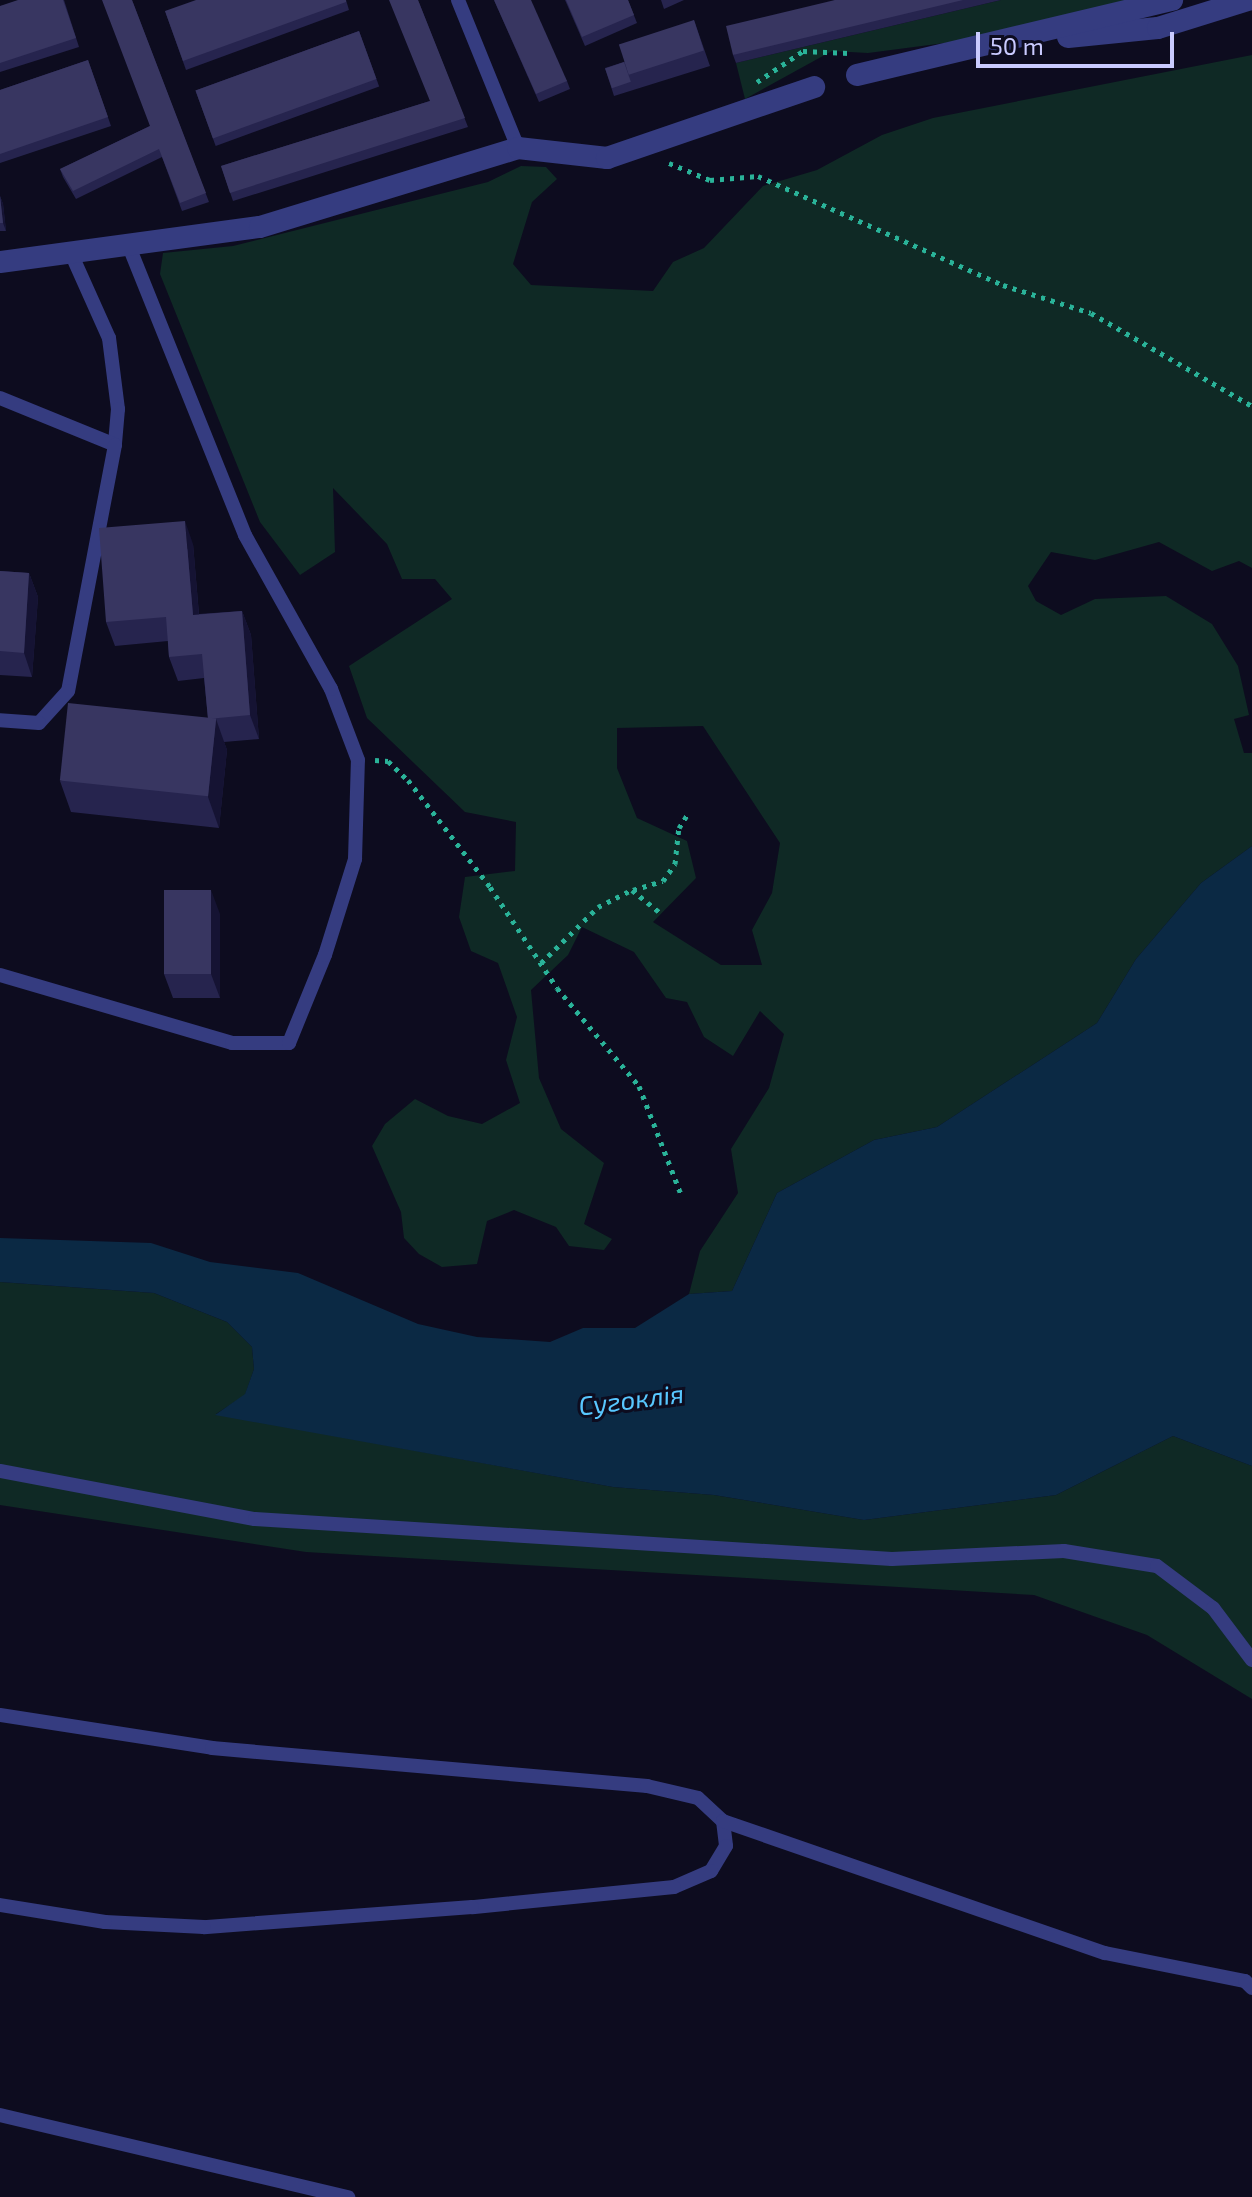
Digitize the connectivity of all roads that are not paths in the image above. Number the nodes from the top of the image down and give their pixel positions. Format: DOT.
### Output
graph roads {
  1 [pos="458,0"];
  2 [pos="1172,0"];
  3 [pos="1248,0"];
  4 [pos="991,45"];
  5 [pos="859,64"];
  6 [pos="814,87"];
  7 [pos="518,148"];
  8 [pos="127,242"];
  9 [pos="70,251"];
  10 [pos="0,262"];
  11 [pos="0,398"];
  12 [pos="115,445"];
  13 [pos="0,720"];
  14 [pos="0,975"];
  15 [pos="0,1471"];
  16 [pos="1252,1660"];
  17 [pos="0,1715"];
  18 [pos="723,1821"];
  19 [pos="0,1905"];
  20 [pos="1252,1988"];
  21 [pos="0,2115"];
  22 [pos="348,2197"];
  1 -- 7 [label="lane"];
  2 -- 4 [label="street"];
  3 -- 4 [label="street"];
  4 -- 5 [label="street"];
  6 -- 7 [label="street"];
  7 -- 8 [label="street"];
  8 -- 9 [label="street"];
  8 -- 14 [label="lane"];
  9 -- 10 [label="street"];
  9 -- 12 [label="lane"];
  11 -- 12 [label="lane"];
  12 -- 13 [label="lane"];
  15 -- 16 [label="lane"];
  17 -- 18 [label="lane"];
  18 -- 19 [label="lane"];
  18 -- 20 [label="lane"];
  21 -- 22 [label="lane"];
}
